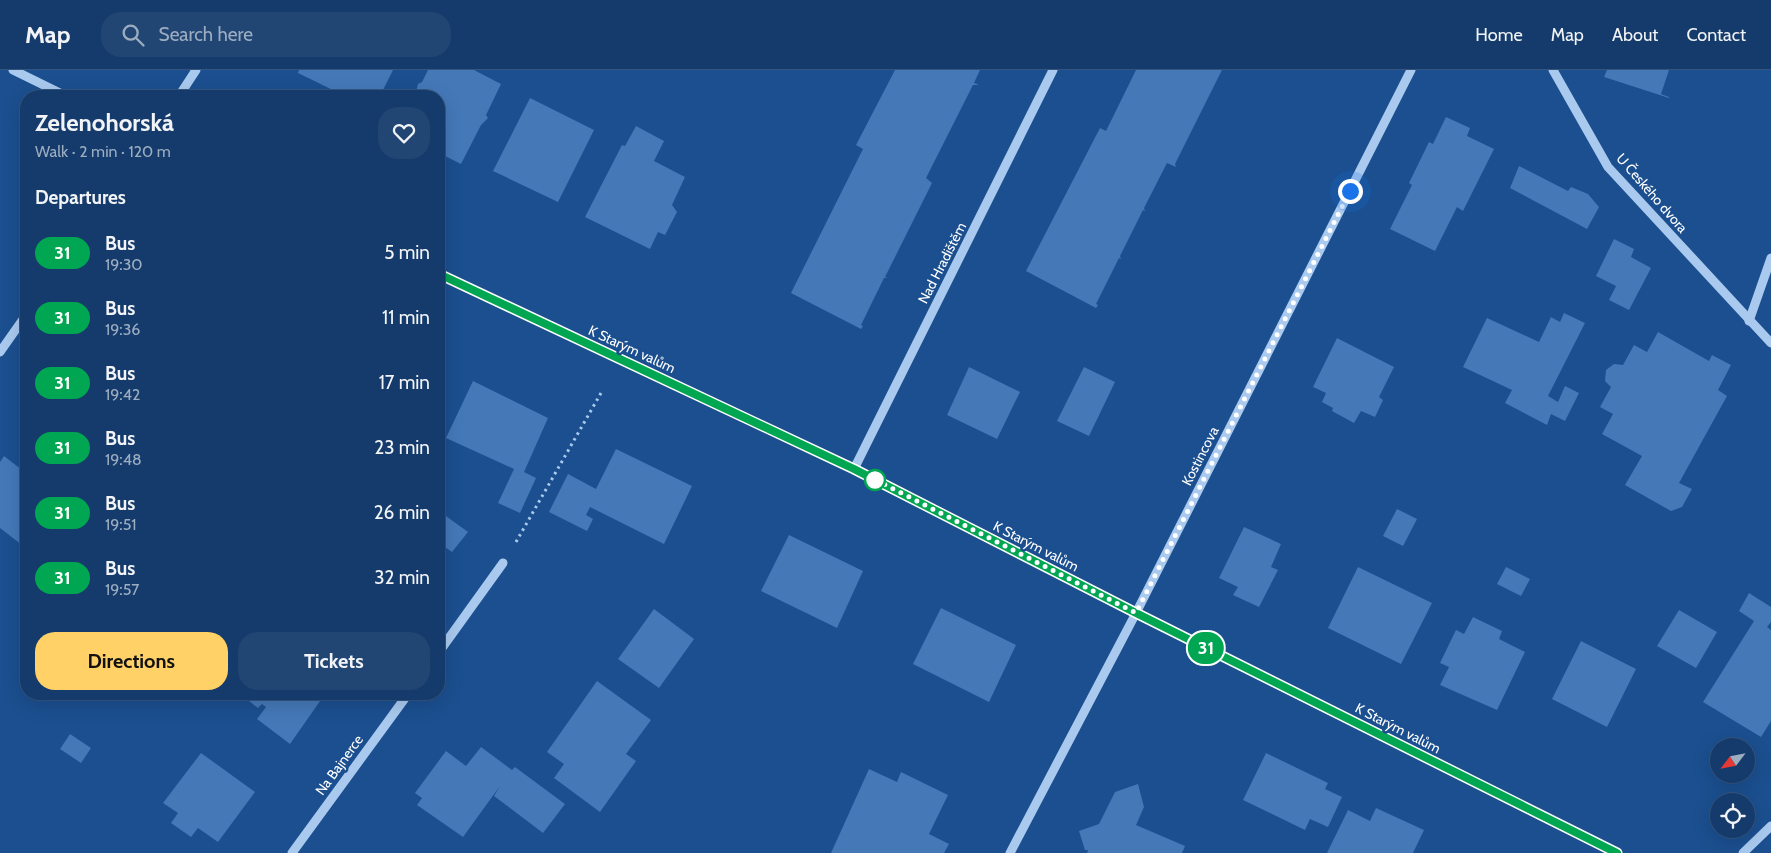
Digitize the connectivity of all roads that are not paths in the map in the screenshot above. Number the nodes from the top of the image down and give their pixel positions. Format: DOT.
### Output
graph roads {
  1 [pos="13,70"];
  2 [pos="196,70"];
  3 [pos="1054,70"];
  4 [pos="1411,70"];
  5 [pos="1553,70"];
  6 [pos="54,90"];
  7 [pos="183,90"];
  8 [pos="1771,258"];
  9 [pos="445,277"];
  10 [pos="1749,321"];
  11 [pos="20,324"];
  12 [pos="1771,342"];
  13 [pos="0,352"];
  14 [pos="854,469"];
  15 [pos="503,563"];
  16 [pos="1136,613"];
  17 [pos="445,644"];
  18 [pos="404,700"];
  19 [pos="1771,826"];
  20 [pos="292,853"];
  21 [pos="1010,853"];
  22 [pos="1617,853"];
  23 [pos="1743,853"];
  1 -- 6 [label="street"];
  2 -- 7 [label="street"];
  3 -- 14 [label="street, Nad Hradištěm"];
  4 -- 16 [label="street, Kostincova"];
  5 -- 10 [label="street, U Českého dvora"];
  8 -- 10 [label="street"];
  9 -- 14 [label="street, K Starým valům"];
  10 -- 12 [label="street, U Českého dvora"];
  11 -- 13 [label="street"];
  14 -- 16 [label="street, K Starým valům"];
  15 -- 17 [label="street"];
  16 -- 21 [label="street, Kostincova"];
  16 -- 22 [label="street, K Starým valům"];
  18 -- 20 [label="street, Na Bajnerce"];
  19 -- 23 [label="street"];
}
